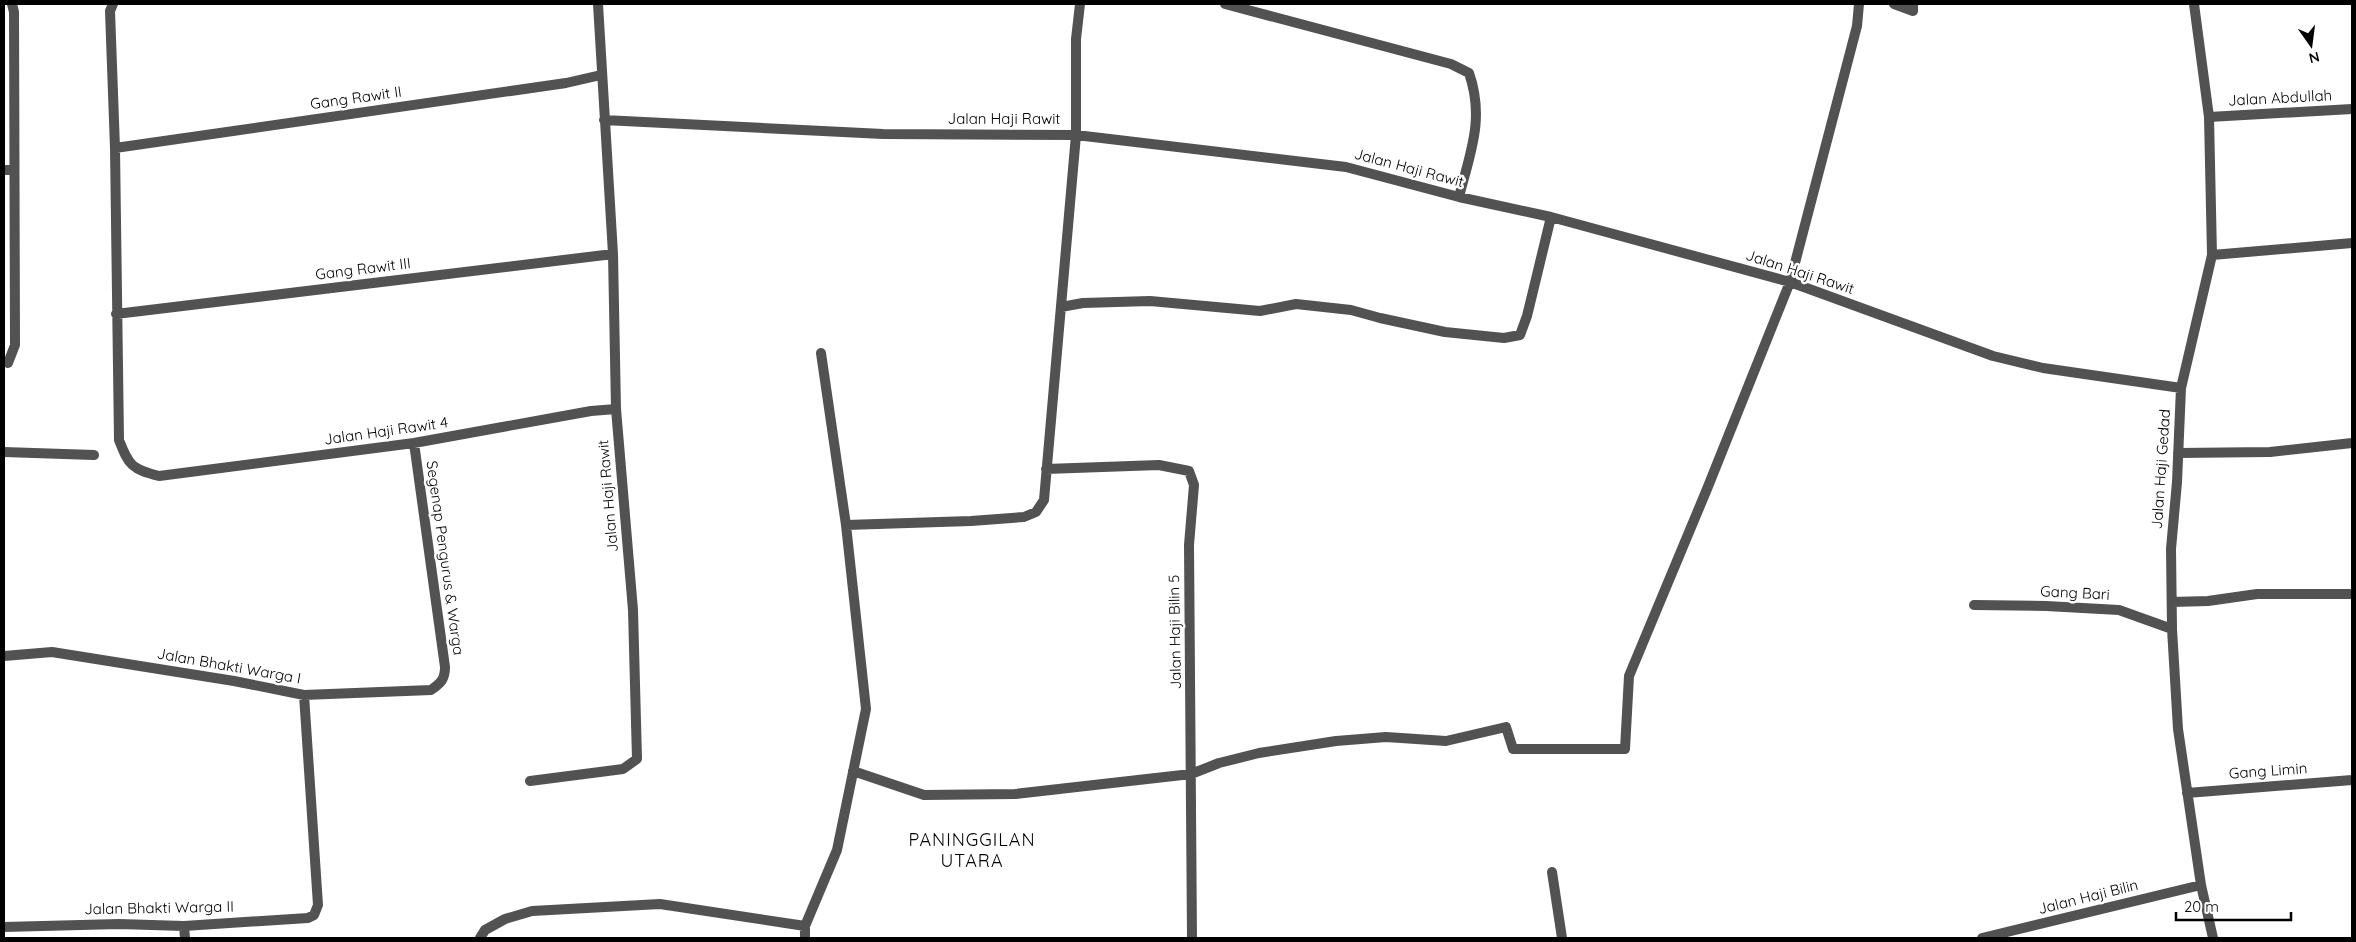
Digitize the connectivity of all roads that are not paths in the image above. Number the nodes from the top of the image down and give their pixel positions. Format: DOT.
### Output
graph roads {
  1 [pos="12,4"];
  2 [pos="113,4"];
  3 [pos="598,4"];
  4 [pos="1080,4"];
  5 [pos="1225,4"];
  6 [pos="1859,4"];
  7 [pos="1894,4"];
  8 [pos="1913,4"];
  9 [pos="2194,4"];
  10 [pos="601,75"];
  11 [pos="2352,109"];
  12 [pos="2209,117"];
  13 [pos="604,120"];
  14 [pos="1076,135"];
  15 [pos="115,148"];
  16 [pos="9,170"];
  17 [pos="1458,197"];
  18 [pos="1551,217"];
  19 [pos="2352,243"];
  20 [pos="613,254"];
  21 [pos="2212,255"];
  22 [pos="1790,282"];
  23 [pos="1061,307"];
  24 [pos="116,314"];
  25 [pos="4,350"];
  26 [pos="821,353"];
  27 [pos="6,363"];
  28 [pos="2181,388"];
  29 [pos="616,409"];
  30 [pos="2352,443"];
  31 [pos="414,444"];
  32 [pos="4,452"];
  33 [pos="2178,453"];
  34 [pos="94,455"];
  35 [pos="1046,469"];
  36 [pos="846,525"];
  37 [pos="2352,594"];
  38 [pos="2172,602"];
  39 [pos="1974,605"];
  40 [pos="2172,629"];
  41 [pos="4,656"];
  42 [pos="444,677"];
  43 [pos="304,695"];
  44 [pos="853,771"];
  45 [pos="1192,774"];
  46 [pos="2352,780"];
  47 [pos="530,781"];
  48 [pos="2187,793"];
  49 [pos="1552,872"];
  50 [pos="2201,885"];
  51 [pos="184,926"];
  52 [pos="805,926"];
  53 [pos="4,927"];
  54 [pos="185,938"];
  55 [pos="480,938"];
  56 [pos="805,938"];
  57 [pos="1192,938"];
  58 [pos="1562,938"];
  59 [pos="1982,938"];
  60 [pos="2213,938"];
  1 -- 16 [label="street"];
  2 -- 15 [label="street"];
  3 -- 10 [label="street, Jalan Haji Rawit"];
  4 -- 14 [label="street"];
  5 -- 17 [label="street"];
  6 -- 22 [label="street"];
  7 -- 8 [label="street"];
  9 -- 12 [label="street, Jalan Haji Gedad"];
  10 -- 13 [label="street, Jalan Haji Rawit"];
  10 -- 15 [label="street, Gang Rawit II"];
  11 -- 12 [label="street, Jalan Abdullah"];
  12 -- 21 [label="street, Jalan Haji Gedad"];
  13 -- 14 [label="street, Jalan Haji Rawit"];
  13 -- 20 [label="street, Jalan Haji Rawit"];
  14 -- 17 [label="street, Jalan Haji Rawit"];
  14 -- 23 [label="street"];
  15 -- 24 [label="street"];
  16 -- 27 [label="street"];
  17 -- 18 [label="street, Jalan Haji Rawit"];
  18 -- 22 [label="street, Jalan Haji Rawit"];
  18 -- 23 [label="street"];
  19 -- 21 [label="street"];
  20 -- 24 [label="street, Gang Rawit III"];
  20 -- 29 [label="street, Jalan Haji Rawit"];
  21 -- 28 [label="street, Jalan Haji Gedad"];
  22 -- 28 [label="street, Jalan Haji Rawit"];
  22 -- 45 [label="street"];
  23 -- 35 [label="street"];
  24 -- 31 [label="street, Jalan Haji Rawit 4"];
  25 -- 27 [label="street"];
  26 -- 36 [label="street"];
  28 -- 33 [label="street, Jalan Haji Gedad"];
  29 -- 31 [label="street, Jalan Haji Rawit 4"];
  29 -- 47 [label="street, Jalan Haji Rawit"];
  30 -- 33 [label="street"];
  31 -- 42 [label="street, Segenap Pengurus & Warga"];
  32 -- 34 [label="street"];
  33 -- 38 [label="street, Jalan Haji Gedad"];
  35 -- 36 [label="street"];
  35 -- 45 [label="street, Jalan Haji Bilin 5"];
  36 -- 44 [label="street"];
  37 -- 38 [label="street"];
  38 -- 40 [label="street, Jalan Haji Gedad"];
  39 -- 40 [label="street, Gang Bari"];
  40 -- 48 [label="street, Jalan Haji Gedad"];
  41 -- 43 [label="street, Jalan Bhakti Warga I"];
  42 -- 43 [label="street, Jalan Bhakti Warga I"];
  43 -- 51 [label="street, Jalan Bhakti Warga II"];
  44 -- 45 [label="street"];
  44 -- 52 [label="street"];
  45 -- 57 [label="street, Jalan Haji Bilin 5"];
  46 -- 48 [label="street, Gang Limin"];
  48 -- 50 [label="street, Jalan Haji Gedad"];
  49 -- 58 [label="street"];
  50 -- 59 [label="street, Jalan Haji Bilin"];
  50 -- 60 [label="street, Jalan Haji Gedad"];
  51 -- 53 [label="street, Jalan Bhakti Warga II"];
  51 -- 54 [label="street"];
  52 -- 55 [label="street"];
  52 -- 56 [label="street"];
}
